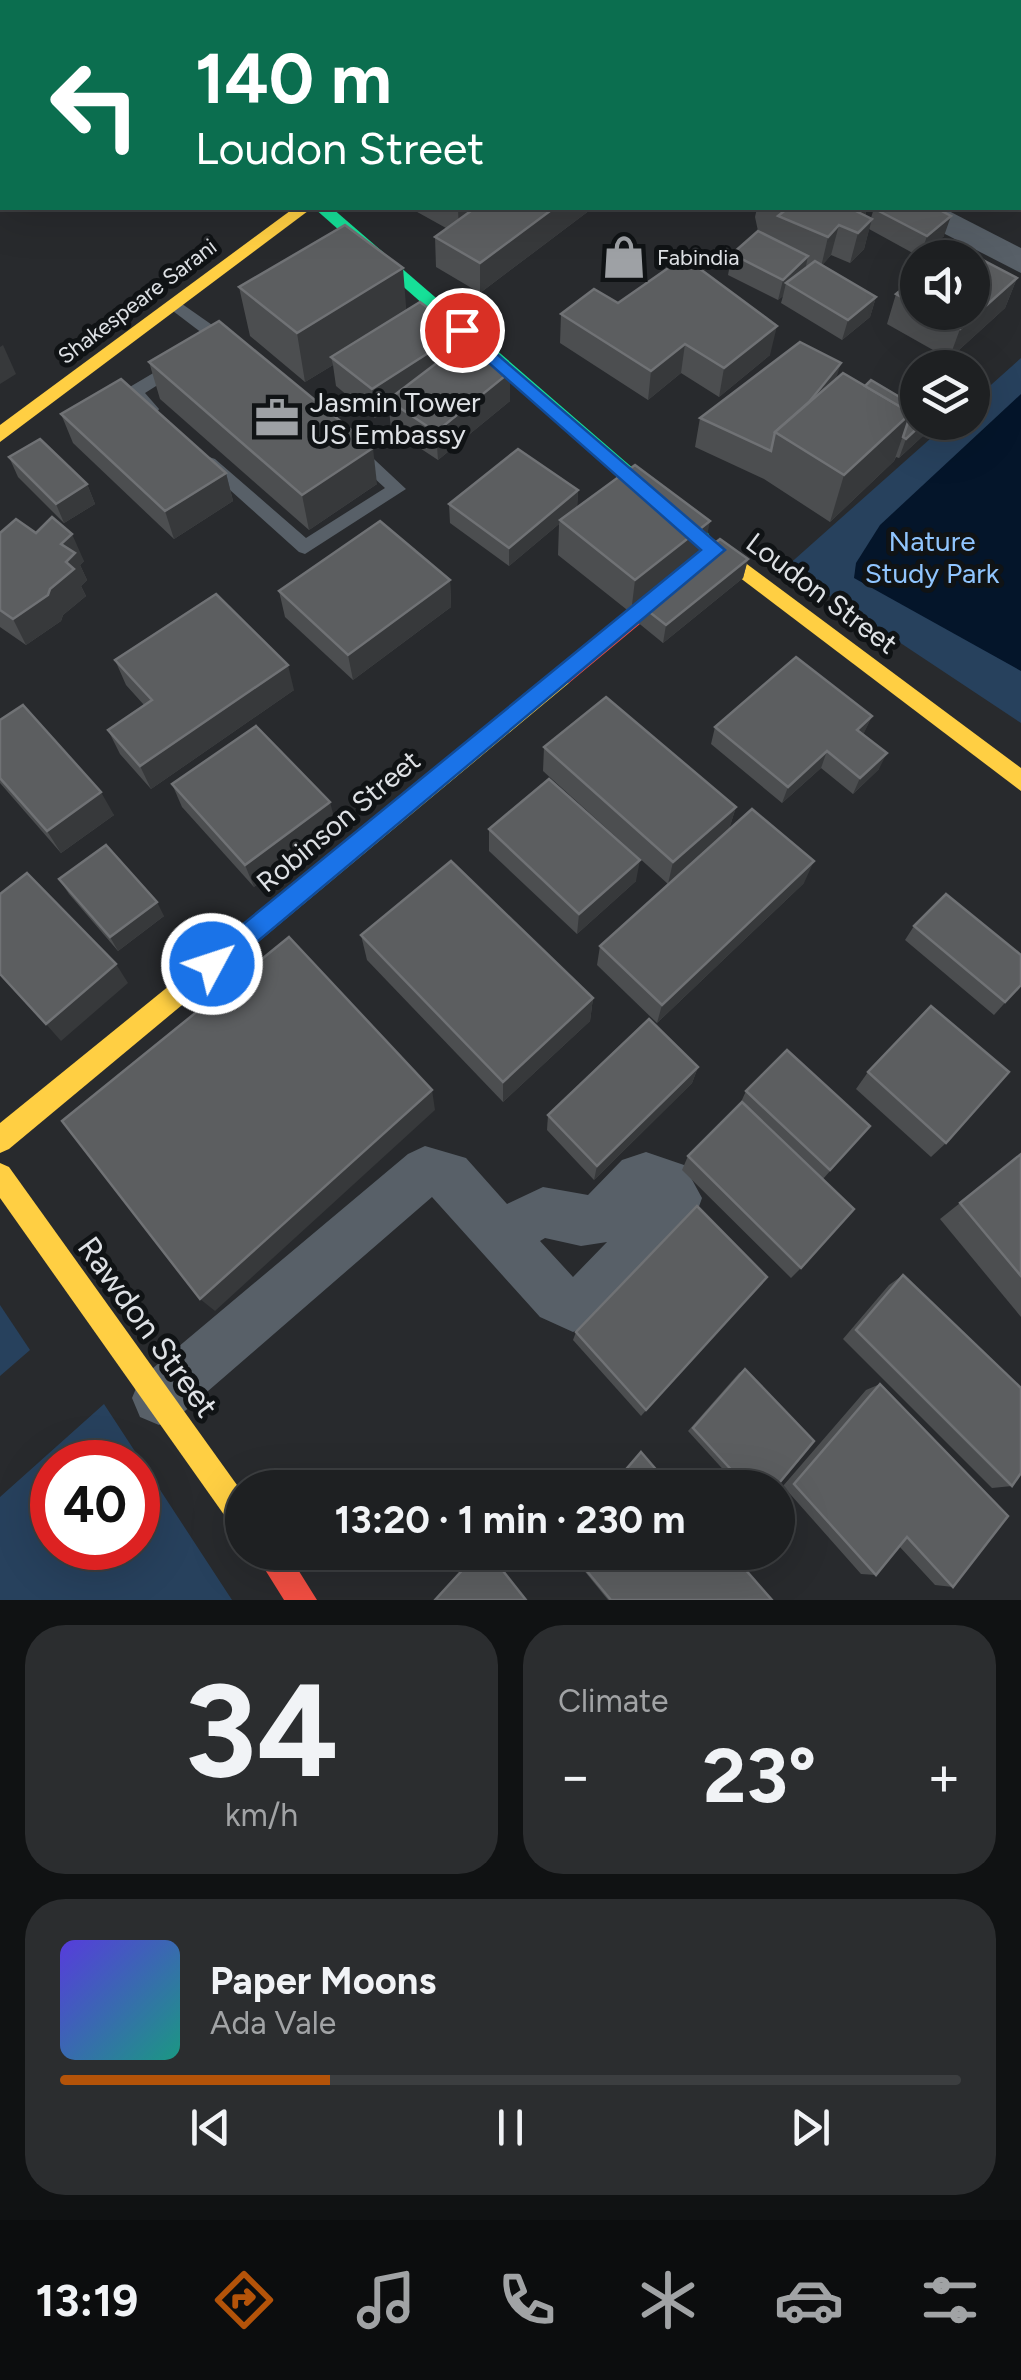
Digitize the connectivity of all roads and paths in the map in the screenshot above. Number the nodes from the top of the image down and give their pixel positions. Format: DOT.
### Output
graph roads {
  1 [pos="301,210"];
  2 [pos="324,210"];
  3 [pos="923,210"];
  4 [pos="1021,262"];
  5 [pos="175,304"];
  6 [pos="222,339"];
  7 [pos="205,349"];
  8 [pos="236,352"];
  9 [pos="188,359"];
  10 [pos="162,419"];
  11 [pos="0,435"];
  12 [pos="338,437"];
  13 [pos="189,444"];
  14 [pos="715,550"];
  15 [pos="1021,782"];
  16 [pos="0,1140"];
  17 [pos="0,1176"];
  18 [pos="504,1238"];
  19 [pos="158,1398"];
  20 [pos="225,1492"];
  21 [pos="281,1570"];
  22 [pos="302,1600"];
  1 -- 5 [label="main road, Shakespeare Sarani"];
  2 -- 14 [label="main road, Loudon Street"];
  3 -- 4 [label="street"];
  5 -- 6 [label="lane"];
  5 -- 11 [label="main road, Shakespeare Sarani"];
  6 -- 7 [label="lane"];
  6 -- 8 [label="lane"];
  9 -- 10 [label="lane"];
  12 -- 13 [label="lane"];
  14 -- 15 [label="main road, Loudon Street"];
  14 -- 16 [label="main road, Robinson Street"];
  17 -- 19 [label="main road, Rawdon Street"];
  18 -- 19 [label="street"];
  19 -- 20 [label="main road, Rawdon Street"];
  21 -- 22 [label="main road"];
}
